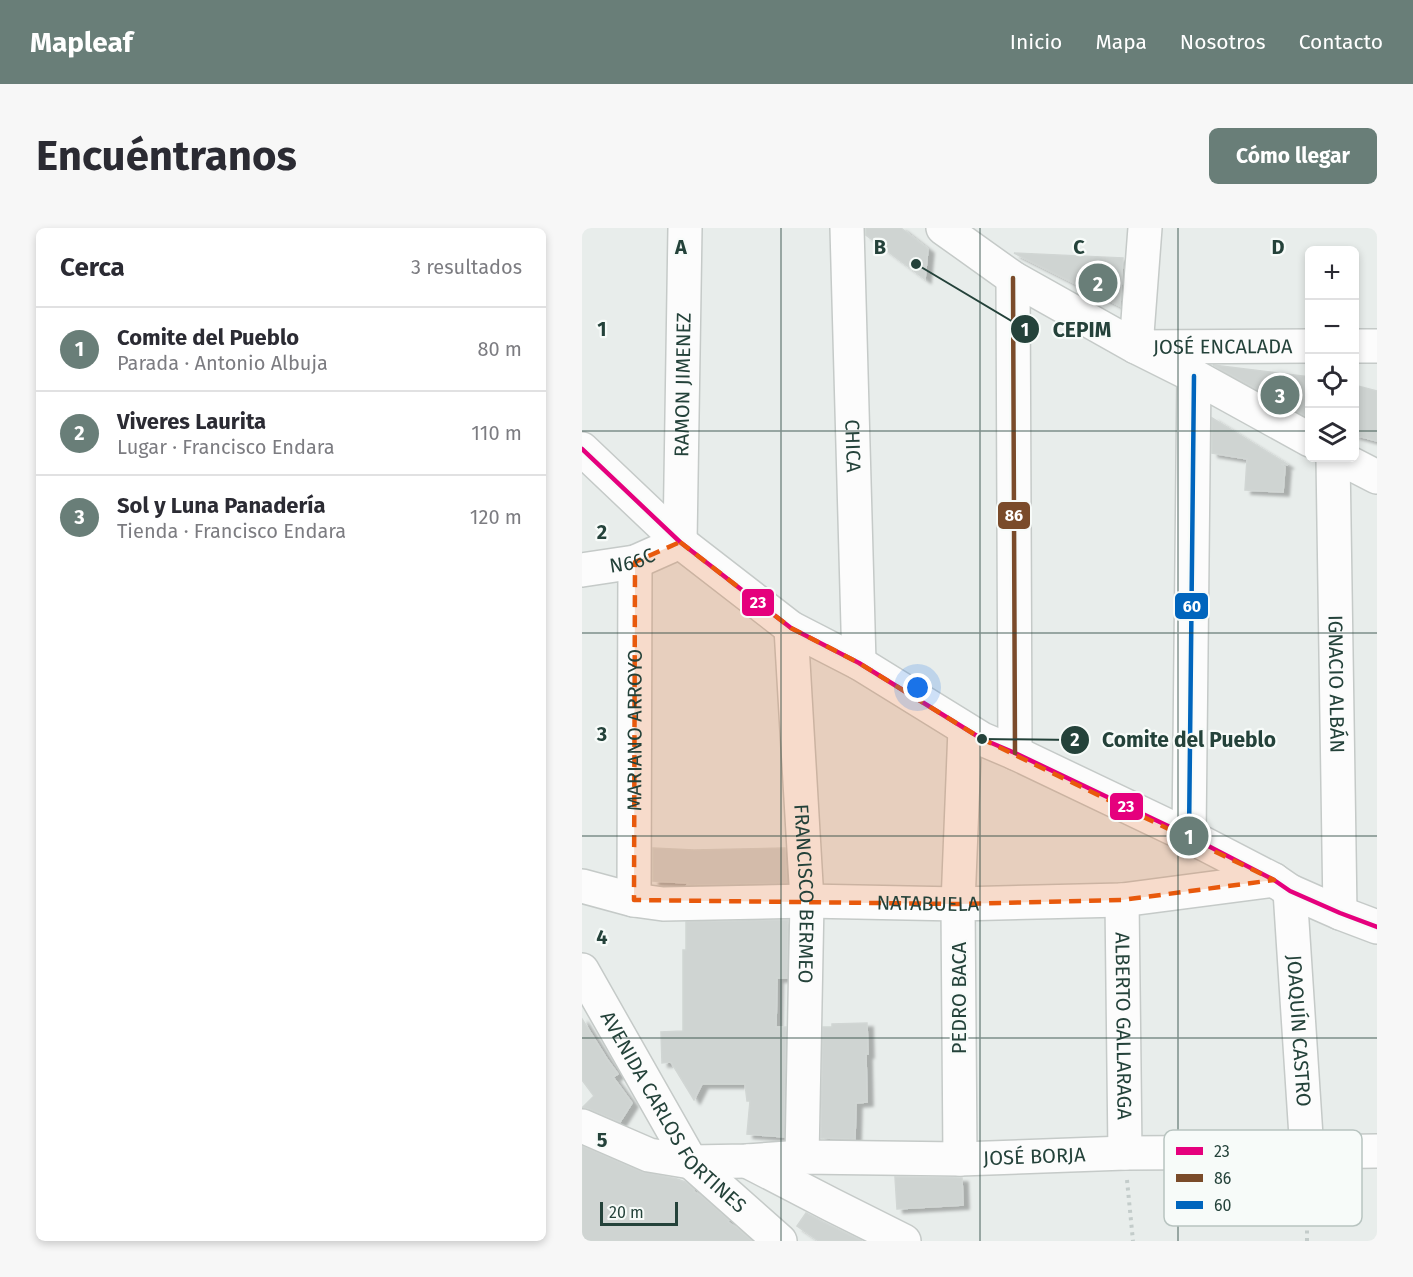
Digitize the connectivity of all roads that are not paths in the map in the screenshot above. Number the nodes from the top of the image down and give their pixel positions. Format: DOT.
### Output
graph roads {
  1 [pos="685,228"];
  2 [pos="847,228"];
  3 [pos="944,228"];
  4 [pos="1145,228"];
  5 [pos="1013,278"];
  6 [pos="1305,346"];
  7 [pos="1359,346"];
  8 [pos="1377,346"];
  9 [pos="1136,347"];
  10 [pos="1194,376"];
  11 [pos="1305,438"];
  12 [pos="582,449"];
  13 [pos="1333,462"];
  14 [pos="1349,462"];
  15 [pos="1377,477"];
  16 [pos="680,542"];
  17 [pos="635,562"];
  18 [pos="582,570"];
  19 [pos="791,628"];
  20 [pos="859,663"];
  21 [pos="964,729"];
  22 [pos="1015,753"];
  23 [pos="1189,836"];
  24 [pos="1282,885"];
  25 [pos="582,886"];
  26 [pos="634,900"];
  27 [pos="1122,900"];
  28 [pos="807,902"];
  29 [pos="958,904"];
  30 [pos="1340,913"];
  31 [pos="1377,927"];
  32 [pos="582,970"];
  33 [pos="582,1126"];
  34 [pos="1305,1130"];
  35 [pos="1362,1151"];
  36 [pos="1377,1151"];
  37 [pos="802,1157"];
  38 [pos="960,1159"];
  39 [pos="747,1161"];
  40 [pos="691,1162"];
  41 [pos="1164,1165"];
  42 [pos="1126,1168"];
  43 [pos="780,1241"];
  44 [pos="904,1241"];
  1 -- 16 [label="street, RAMON JIMENEZ"];
  2 -- 20 [label="street, CHICA"];
  3 -- 5 [label="street"];
  4 -- 9 [label="street"];
  5 -- 9 [label="street"];
  5 -- 22 [label="street"];
  6 -- 9 [label="street, JOSÉ ENCALADA"];
  7 -- 8 [label="street"];
  9 -- 10 [label="street"];
  10 -- 11 [label="street"];
  10 -- 23 [label="street"];
  12 -- 16 [label="street"];
  13 -- 30 [label="street, IGNACIO ALBÁN"];
  14 -- 15 [label="street"];
  16 -- 17 [label="street, N66C"];
  16 -- 19 [label="street"];
  17 -- 18 [label="street, N66C"];
  17 -- 26 [label="street, MARIANO ARROYO"];
  19 -- 20 [label="street"];
  19 -- 28 [label="street, FRANCISCO BERMEO"];
  20 -- 21 [label="street"];
  21 -- 22 [label="street"];
  21 -- 29 [label="street, PEDRO BACA"];
  22 -- 23 [label="street"];
  23 -- 24 [label="street"];
  24 -- 27 [label="street, NATABUELA"];
  24 -- 30 [label="street"];
  24 -- 34 [label="street, JOAQUÍN CASTRO"];
  25 -- 26 [label="street, NATABUELA"];
  26 -- 28 [label="street, NATABUELA"];
  27 -- 29 [label="street, NATABUELA"];
  27 -- 42 [label="street, ALBERTO GALLARAGA"];
  28 -- 29 [label="street, NATABUELA"];
  28 -- 37 [label="street, FRANCISCO BERMEO"];
  29 -- 38 [label="street, PEDRO BACA"];
  30 -- 31 [label="street"];
  32 -- 40 [label="street, AVENIDA CARLOS FORTINES"];
  33 -- 40 [label="street, JOSÉ BORJA"];
  35 -- 36 [label="street, JOSÉ BORJA"];
  37 -- 38 [label="street, JOSÉ BORJA"];
  37 -- 39 [label="street, JOSÉ BORJA"];
  38 -- 42 [label="street, JOSÉ BORJA"];
  39 -- 40 [label="street, JOSÉ BORJA"];
  39 -- 44 [label="street"];
  40 -- 43 [label="street, AVENIDA CARLOS FORTINES"];
  41 -- 42 [label="street, JOSÉ BORJA"];
}
